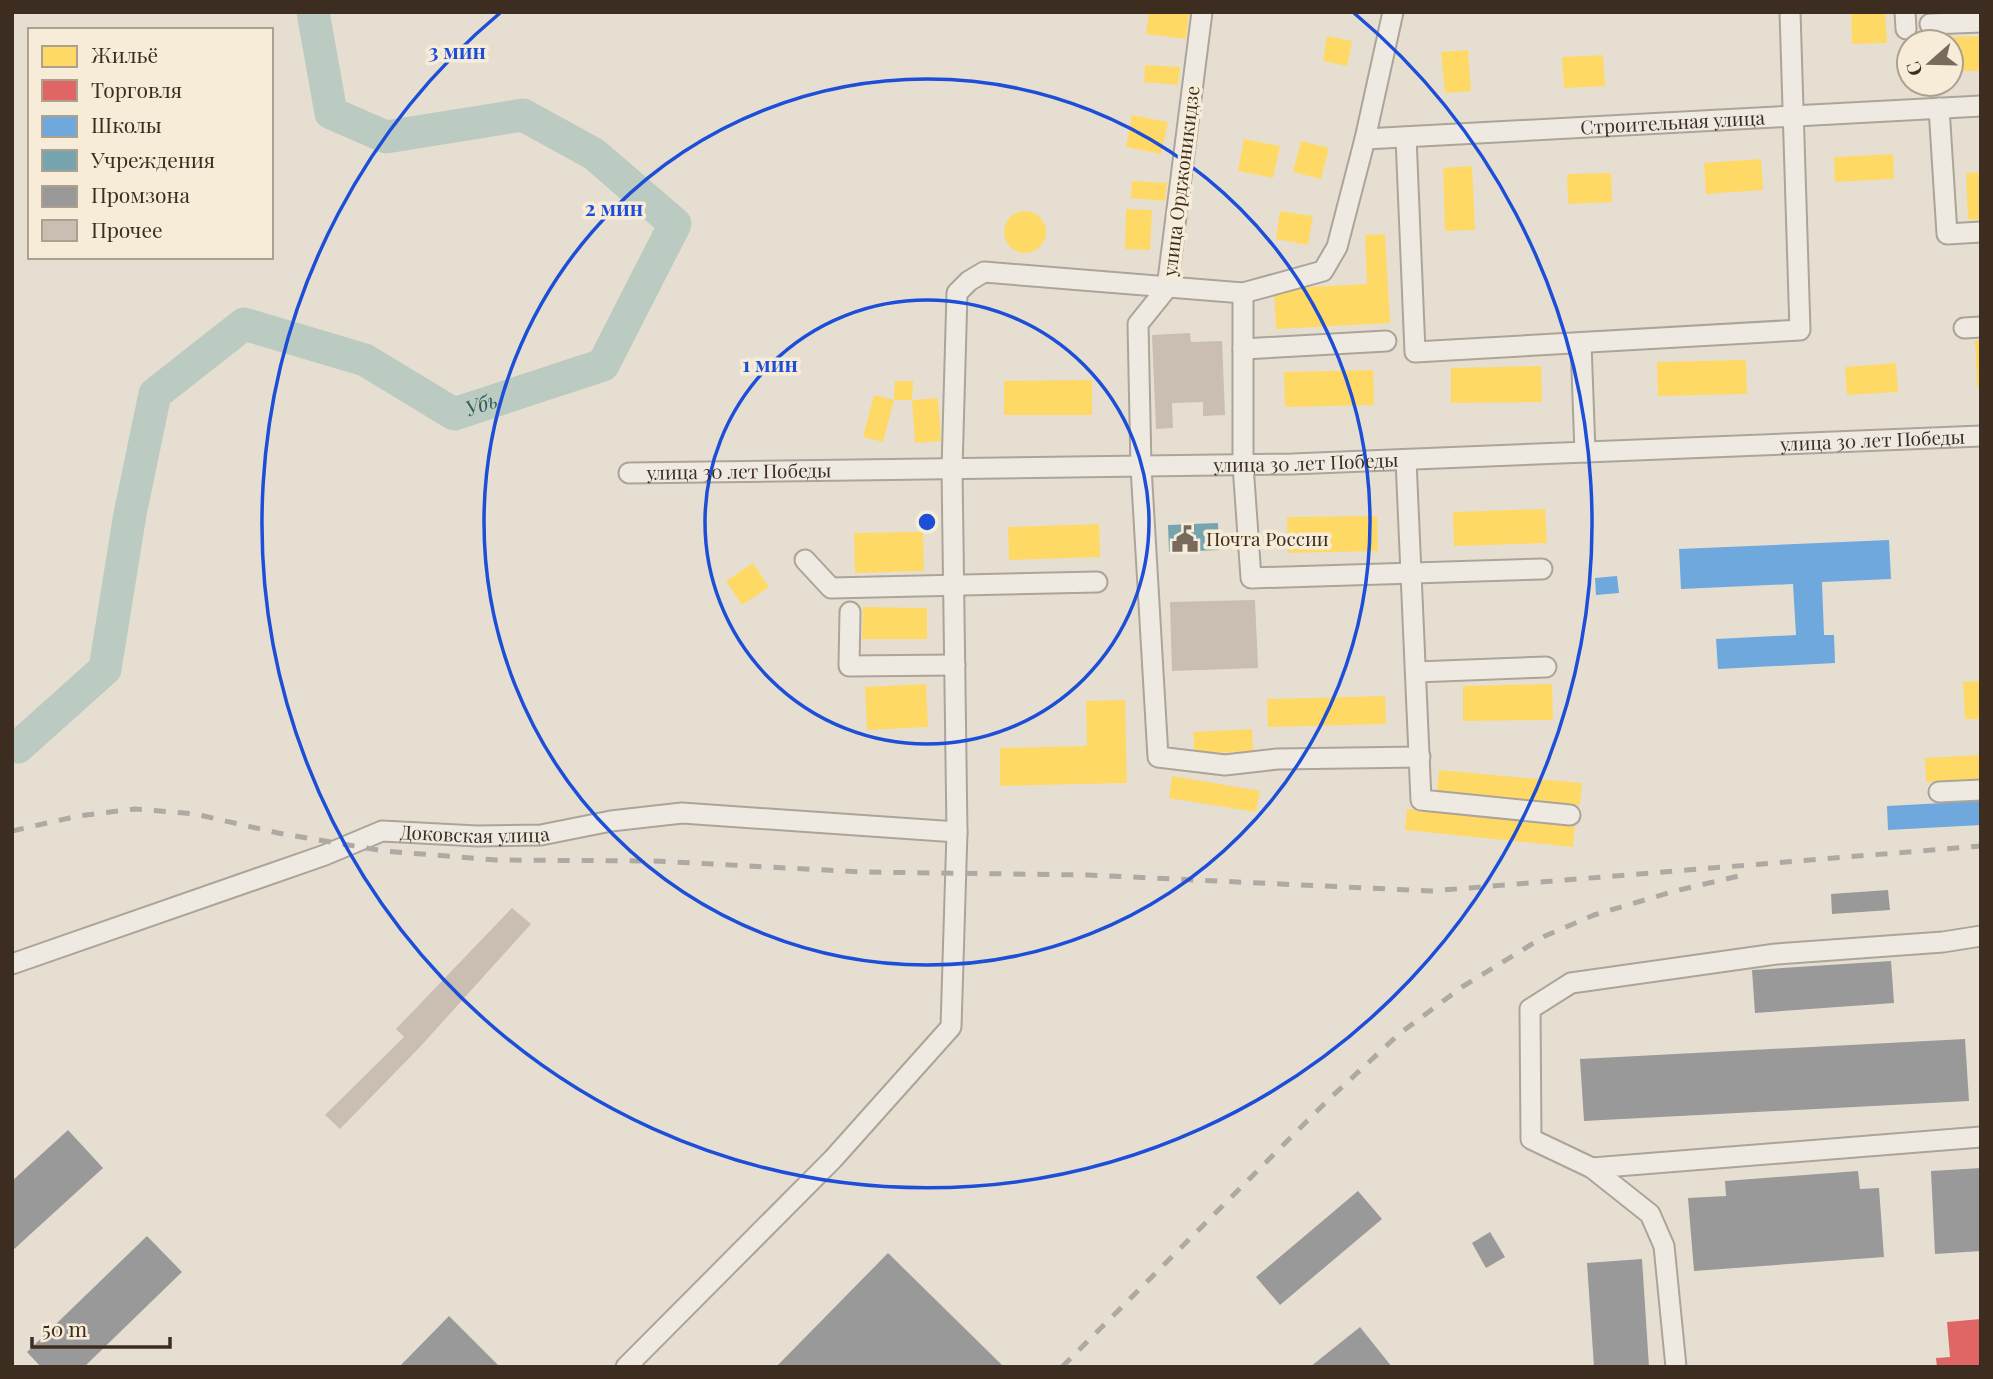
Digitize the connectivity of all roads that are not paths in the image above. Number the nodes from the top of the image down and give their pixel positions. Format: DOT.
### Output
graph roads {
  1 [pos="1202,12"];
  2 [pos="1393,12"];
  3 [pos="1790,12"];
  4 [pos="1981,22"];
  5 [pos="1930,24"];
  6 [pos="1981,106"];
  7 [pos="1939,108"];
  8 [pos="1794,116"];
  9 [pos="1406,137"];
  10 [pos="1365,139"];
  11 [pos="1981,232"];
  12 [pos="1167,288"];
  13 [pos="1242,293"];
  14 [pos="1386,341"];
  15 [pos="1581,343"];
  16 [pos="1243,349"];
  17 [pos="1981,436"];
  18 [pos="1585,452"];
  19 [pos="1406,460"];
  20 [pos="1243,465"];
  21 [pos="1141,467"];
  22 [pos="952,469"];
  23 [pos="629,473"];
  24 [pos="805,560"];
  25 [pos="1542,569"];
  26 [pos="1411,574"];
  27 [pos="1097,582"];
  28 [pos="953,584"];
  29 [pos="850,612"];
  30 [pos="955,665"];
  31 [pos="1546,667"];
  32 [pos="1416,672"];
  33 [pos="1420,757"];
  34 [pos="1981,790"];
  35 [pos="1939,792"];
  36 [pos="1570,815"];
  37 [pos="957,832"];
  38 [pos="1981,936"];
  39 [pos="12,964"];
  40 [pos="1981,1137"];
  41 [pos="1592,1168"];
  42 [pos="626,1367"];
  43 [pos="1676,1367"];
  1 -- 12 [label="street, улица Орджоникидзе"];
  2 -- 10 [label="street"];
  3 -- 8 [label="street"];
  4 -- 5 [label="street"];
  6 -- 7 [label="street, Строительная улица"];
  7 -- 8 [label="street, Строительная улица"];
  7 -- 11 [label="street"];
  8 -- 9 [label="street, Строительная улица"];
  8 -- 15 [label="street"];
  9 -- 10 [label="street, Строительная улица"];
  9 -- 15 [label="street"];
  10 -- 13 [label="street"];
  12 -- 13 [label="street"];
  12 -- 21 [label="street, улица Орджоникидзе"];
  12 -- 22 [label="street"];
  13 -- 16 [label="street"];
  14 -- 16 [label="street"];
  15 -- 18 [label="street"];
  16 -- 20 [label="street"];
  17 -- 18 [label="street, улица 30 лет Победы"];
  18 -- 19 [label="street, улица 30 лет Победы"];
  19 -- 20 [label="street, улица 30 лет Победы"];
  19 -- 26 [label="street"];
  20 -- 21 [label="street, улица 30 лет Победы"];
  20 -- 26 [label="street"];
  21 -- 22 [label="street, улица 30 лет Победы"];
  21 -- 33 [label="street, улица Орджоникидзе"];
  22 -- 23 [label="street, улица 30 лет Победы"];
  22 -- 28 [label="street"];
  24 -- 28 [label="street"];
  25 -- 26 [label="street"];
  26 -- 32 [label="street"];
  27 -- 28 [label="street"];
  28 -- 30 [label="street"];
  29 -- 30 [label="street"];
  30 -- 37 [label="street"];
  31 -- 32 [label="street"];
  32 -- 33 [label="street"];
  33 -- 36 [label="street"];
  34 -- 35 [label="street"];
  37 -- 39 [label="street, Доковская улица"];
  37 -- 42 [label="street"];
  38 -- 41 [label="street"];
  40 -- 41 [label="street"];
  41 -- 43 [label="street"];
}
